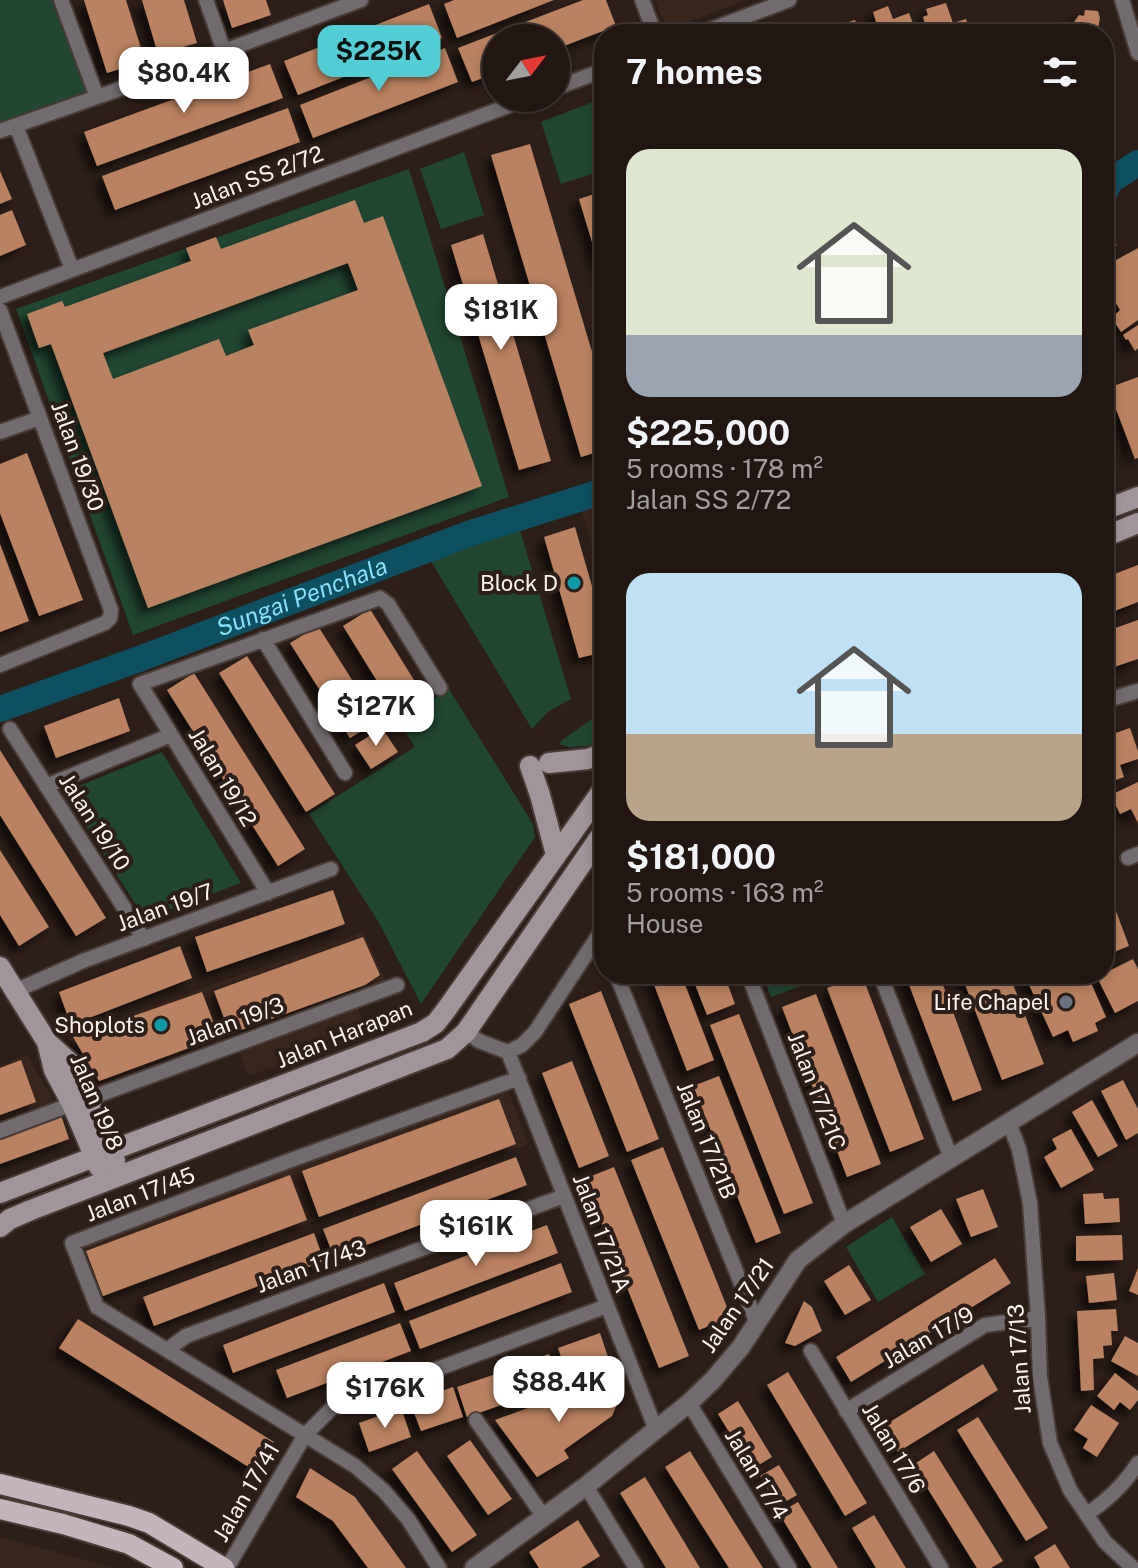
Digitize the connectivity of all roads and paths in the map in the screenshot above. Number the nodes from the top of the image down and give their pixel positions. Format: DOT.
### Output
graph roads {
  1 [pos="61,0"];
  2 [pos="206,0"];
  3 [pos="642,0"];
  4 [pos="789,0"];
  5 [pos="1122,0"];
  6 [pos="354,1"];
  7 [pos="651,24"];
  8 [pos="725,24"];
  9 [pos="224,51"];
  10 [pos="1138,53"];
  11 [pos="594,74"];
  12 [pos="570,83"];
  13 [pos="97,97"];
  14 [pos="492,112"];
  15 [pos="16,126"];
  16 [pos="0,131"];
  17 [pos="72,269"];
  18 [pos="0,297"];
  19 [pos="0,310"];
  20 [pos="40,418"];
  21 [pos="0,432"];
  22 [pos="1138,497"];
  23 [pos="1114,506"];
  24 [pos="1138,523"];
  25 [pos="1114,533"];
  26 [pos="263,639"];
  27 [pos="0,665"];
  28 [pos="440,688"];
  29 [pos="1138,691"];
  30 [pos="1114,697"];
  31 [pos="10,729"];
  32 [pos="171,735"];
  33 [pos="594,757"];
  34 [pos="345,773"];
  35 [pos="46,786"];
  36 [pos="594,802"];
  37 [pos="594,846"];
  38 [pos="556,855"];
  39 [pos="331,869"];
  40 [pos="268,893"];
  41 [pos="144,939"];
  42 [pos="594,947"];
  43 [pos="0,967"];
  44 [pos="620,984"];
  45 [pos="752,984"];
  46 [pos="884,984"];
  47 [pos="397,985"];
  48 [pos="15,991"];
  49 [pos="466,1032"];
  50 [pos="1138,1043"];
  51 [pos="508,1052"];
  52 [pos="519,1078"];
  53 [pos="80,1102"];
  54 [pos="1009,1123"];
  55 [pos="0,1131"];
  56 [pos="102,1153"];
  57 [pos="951,1158"];
  58 [pos="113,1178"];
  59 [pos="0,1193"];
  60 [pos="564,1196"];
  61 [pos="844,1224"];
  62 [pos="0,1227"];
  63 [pos="607,1306"];
  64 [pos="1038,1318"];
  65 [pos="757,1323"];
  66 [pos="167,1350"];
  67 [pos="811,1351"];
  68 [pos="689,1403"];
  69 [pos="846,1411"];
  70 [pos="476,1420"];
  71 [pos="656,1430"];
  72 [pos="305,1435"];
  73 [pos="1138,1463"];
  74 [pos="0,1484"];
  75 [pos="586,1486"];
  76 [pos="0,1509"];
  77 [pos="1087,1514"];
  78 [pos="544,1517"];
  79 [pos="173,1568"];
  80 [pos="225,1568"];
  81 [pos="439,1568"];
  82 [pos="474,1568"];
  83 [pos="636,1568"];
  84 [pos="789,1568"];
  85 [pos="941,1568"];
  86 [pos="1133,1568"];
  1 -- 13 [label="street"];
  2 -- 9 [label="street"];
  3 -- 7 [label="street"];
  4 -- 8 [label="street"];
  5 -- 10 [label="street"];
  6 -- 9 [label="street"];
  9 -- 13 [label="street"];
  11 -- 12 [label="street"];
  13 -- 15 [label="street"];
  14 -- 17 [label="street, Jalan SS 2/72"];
  15 -- 16 [label="street"];
  15 -- 17 [label="street"];
  17 -- 18 [label="street, Jalan SS 2/72"];
  19 -- 20 [label="street, Jalan 19/30"];
  20 -- 21 [label="street"];
  20 -- 27 [label="street, Jalan 19/30"];
  22 -- 23 [label="main road"];
  24 -- 25 [label="main road"];
  26 -- 28 [label="street"];
  26 -- 32 [label="street, Jalan 19/12"];
  26 -- 34 [label="street"];
  29 -- 30 [label="street"];
  31 -- 35 [label="street, Jalan 19/10"];
  32 -- 35 [label="street"];
  32 -- 40 [label="street, Jalan 19/12"];
  33 -- 38 [label="main road"];
  35 -- 41 [label="street, Jalan 19/10"];
  36 -- 38 [label="main road, Jalan Harapan"];
  37 -- 49 [label="main road"];
  38 -- 56 [label="main road, Jalan Harapan"];
  39 -- 40 [label="street, Jalan 19/7"];
  40 -- 41 [label="street, Jalan 19/7"];
  41 -- 48 [label="street, Jalan 19/7"];
  42 -- 51 [label="street"];
  43 -- 48 [label="main road, Jalan 19/8"];
  44 -- 65 [label="street, Jalan 17/21B"];
  45 -- 61 [label="street, Jalan 17/21C"];
  46 -- 57 [label="street"];
  47 -- 53 [label="street, Jalan 19/3"];
  48 -- 53 [label="main road, Jalan 19/8"];
  49 -- 51 [label="street"];
  49 -- 58 [label="main road"];
  50 -- 54 [label="street, Jalan 17/21"];
  51 -- 52 [label="street, Jalan 17/21A"];
  52 -- 60 [label="street, Jalan 17/21A"];
  52 -- 66 [label="street, Jalan 17/45"];
  53 -- 55 [label="street, Jalan 19/3"];
  53 -- 56 [label="main road, Jalan 19/8"];
  54 -- 57 [label="street, Jalan 17/21"];
  54 -- 64 [label="street, Jalan 17/13"];
  56 -- 58 [label="main road, Jalan 19/8"];
  56 -- 59 [label="main road, Jalan Harapan"];
  57 -- 61 [label="street, Jalan 17/21"];
  58 -- 62 [label="main road"];
  60 -- 63 [label="street, Jalan 17/21A"];
  60 -- 66 [label="street, Jalan 17/43"];
  61 -- 65 [label="street, Jalan 17/21"];
  63 -- 71 [label="street, Jalan 17/21A"];
  63 -- 72 [label="street, Jalan 17/41"];
  64 -- 69 [label="street, Jalan 17/9"];
  64 -- 77 [label="street, Jalan 17/13"];
  65 -- 68 [label="street, Jalan 17/21"];
  66 -- 72 [label="street, Jalan 17/45"];
  67 -- 69 [label="street, Jalan 17/6"];
  68 -- 71 [label="street, Jalan 17/21"];
  68 -- 84 [label="street, Jalan 17/4"];
  69 -- 85 [label="street, Jalan 17/6"];
  70 -- 78 [label="street"];
  71 -- 75 [label="street, Jalan 17/21"];
  72 -- 80 [label="street, Jalan 17/41"];
  72 -- 81 [label="street, Jalan 17/45"];
  73 -- 77 [label="street"];
  74 -- 80 [label="main road"];
  75 -- 78 [label="street, Jalan 17/21"];
  75 -- 83 [label="street"];
  76 -- 79 [label="main road"];
  77 -- 86 [label="street, Jalan 17/13"];
  78 -- 82 [label="street, Jalan 17/21"];
}
